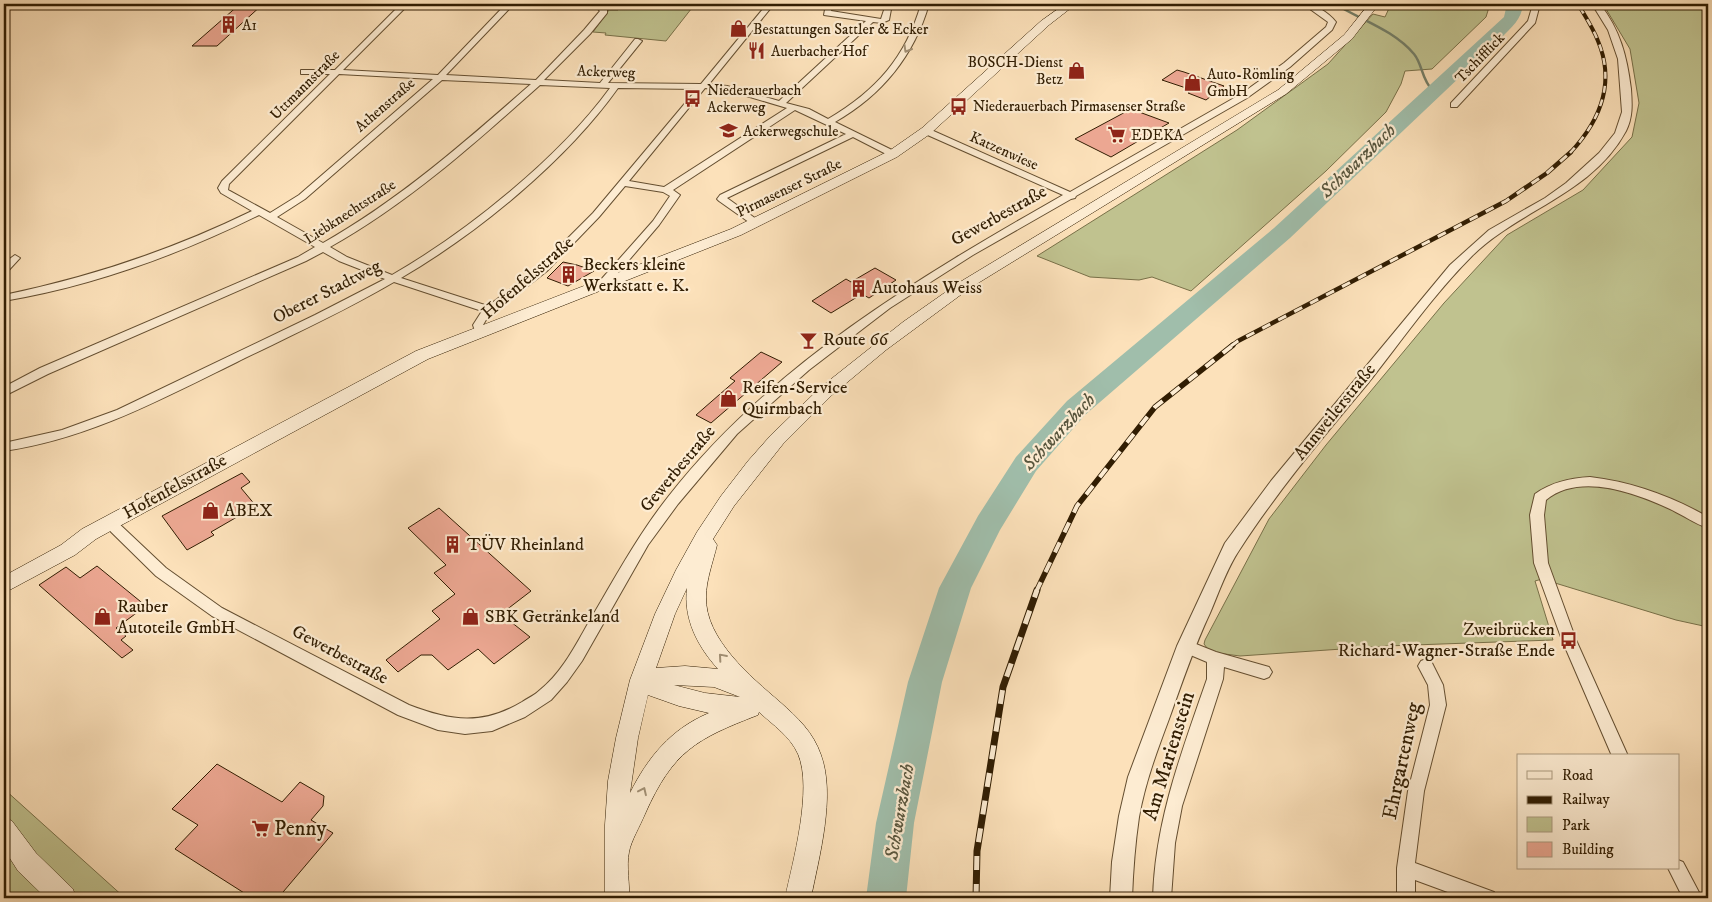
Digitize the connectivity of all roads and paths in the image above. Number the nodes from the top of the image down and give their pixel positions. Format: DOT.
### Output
graph roads {
  1 [pos="284,4"];
  2 [pos="405,4"];
  3 [pos="421,4"];
  4 [pos="771,4"];
  5 [pos="829,4"];
  6 [pos="889,4"];
  7 [pos="925,4"];
  8 [pos="1071,4"];
  9 [pos="1306,4"];
  10 [pos="1536,4"];
  11 [pos="1596,4"];
  12 [pos="509,5"];
  13 [pos="1372,6"];
  14 [pos="872,19"];
  15 [pos="638,42"];
  16 [pos="304,72"];
  17 [pos="338,72"];
  18 [pos="439,78"];
  19 [pos="537,83"];
  20 [pos="600,86"];
  21 [pos="616,86"];
  22 [pos="705,86"];
  23 [pos="781,103"];
  24 [pos="1454,105"];
  25 [pos="794,107"];
  26 [pos="829,122"];
  27 [pos="926,131"];
  28 [pos="853,134"];
  29 [pos="893,154"];
  30 [pos="623,183"];
  31 [pos="666,190"];
  32 [pos="1072,196"];
  33 [pos="260,211"];
  34 [pos="270,217"];
  35 [pos="756,223"];
  36 [pos="323,249"];
  37 [pos="14,258"];
  38 [pos="4,269"];
  39 [pos="391,279"];
  40 [pos="602,285"];
  41 [pos="4,298"];
  42 [pos="490,310"];
  43 [pos="480,331"];
  44 [pos="4,392"];
  45 [pos="4,447"];
  46 [pos="109,523"];
  47 [pos="1708,523"];
  48 [pos="712,526"];
  49 [pos="89,534"];
  50 [pos="4,574"];
  51 [pos="4,585"];
  52 [pos="1186,646"];
  53 [pos="1214,658"];
  54 [pos="1426,666"];
  55 [pos="1264,672"];
  56 [pos="641,680"];
  57 [pos="752,701"];
  58 [pos="1619,754"];
  59 [pos="4,829"];
  60 [pos="4,850"];
  61 [pos="616,852"];
  62 [pos="27,862"];
  63 [pos="1406,868"];
  64 [pos="1678,870"];
  65 [pos="64,898"];
  66 [pos="617,898"];
  67 [pos="798,898"];
  68 [pos="1121,898"];
  69 [pos="1162,898"];
  70 [pos="1406,898"];
  71 [pos="1488,898"];
  72 [pos="1694,898"];
  1 -- 2 [label="street"];
  2 -- 3 [label="street"];
  2 -- 17 [label="street, Uttmannstraße"];
  4 -- 22 [label="street, Hofenfelsstraße"];
  5 -- 14 [label="street"];
  6 -- 14 [label="street"];
  7 -- 26 [label="street, one-way"];
  8 -- 27 [label="main road, Pirmasenser Straße"];
  9 -- 32 [label="street, Gewerbestraße"];
  10 -- 24 [label="street, Tschifflick"];
  11 -- 52 [label="street, Annweilerstraße"];
  12 -- 18 [label="street, Athenstraße"];
  12 -- 19 [label="street, Liebknechtstraße"];
  13 -- 48 [label="main road"];
  14 -- 23 [label="street"];
  15 -- 20 [label="street"];
  16 -- 17 [label="street, Ackerweg"];
  17 -- 18 [label="street, Ackerweg"];
  17 -- 33 [label="street, Uttmannstraße"];
  18 -- 19 [label="street, Ackerweg"];
  18 -- 34 [label="street, Athenstraße"];
  19 -- 20 [label="street, Ackerweg"];
  19 -- 36 [label="street, Liebknechtstraße"];
  20 -- 21 [label="street, Ackerweg"];
  21 -- 22 [label="street, Ackerweg"];
  21 -- 39 [label="street, Oberer Stadtweg"];
  22 -- 23 [label="street, Ackerweg"];
  22 -- 30 [label="street, Hofenfelsstraße"];
  23 -- 25 [label="street, Ackerweg"];
  25 -- 26 [label="street, Ackerweg"];
  25 -- 31 [label="street"];
  26 -- 28 [label="street, Ackerweg"];
  27 -- 29 [label="main road, Pirmasenser Straße"];
  27 -- 32 [label="street, Katzenwiese"];
  28 -- 29 [label="street, Ackerweg"];
  28 -- 35 [label="street"];
  29 -- 35 [label="main road, Pirmasenser Straße"];
  30 -- 31 [label="street"];
  30 -- 42 [label="street, Hofenfelsstraße"];
  31 -- 40 [label="street"];
  32 -- 46 [label="street, Gewerbestraße"];
  33 -- 34 [label="street"];
  33 -- 41 [label="street"];
  34 -- 36 [label="street"];
  35 -- 40 [label="main road, Pirmasenser Straße"];
  36 -- 39 [label="street"];
  36 -- 44 [label="street, Liebknechtstraße"];
  37 -- 38 [label="street"];
  39 -- 42 [label="street"];
  39 -- 45 [label="street, Oberer Stadtweg"];
  40 -- 43 [label="main road, Pirmasenser Straße"];
  42 -- 43 [label="street, Hofenfelsstraße"];
  43 -- 46 [label="main road, Hofenfelsstraße"];
  46 -- 49 [label="main road, Hofenfelsstraße"];
  47 -- 58 [label="street"];
  48 -- 56 [label="main road"];
  57 -- 48 [label="main road, one-way"];
  49 -- 50 [label="main road, Hofenfelsstraße"];
  49 -- 51 [label="main road, Hofenfelsstraße"];
  52 -- 53 [label="street"];
  52 -- 68 [label="street, Annweilerstraße"];
  53 -- 55 [label="street"];
  53 -- 69 [label="street, Am Marienstein"];
  54 -- 63 [label="street, Ehrgartenweg"];
  56 -- 57 [label="main road"];
  56 -- 61 [label="main road"];
  61 -- 57 [label="main road, one-way"];
  57 -- 67 [label="main road"];
  59 -- 62 [label="main road"];
  60 -- 62 [label="main road"];
  61 -- 66 [label="main road"];
  62 -- 65 [label="main road"];
  63 -- 70 [label="street, Ehrgartenweg"];
  63 -- 71 [label="street"];
  64 -- 72 [label="street"];
}
